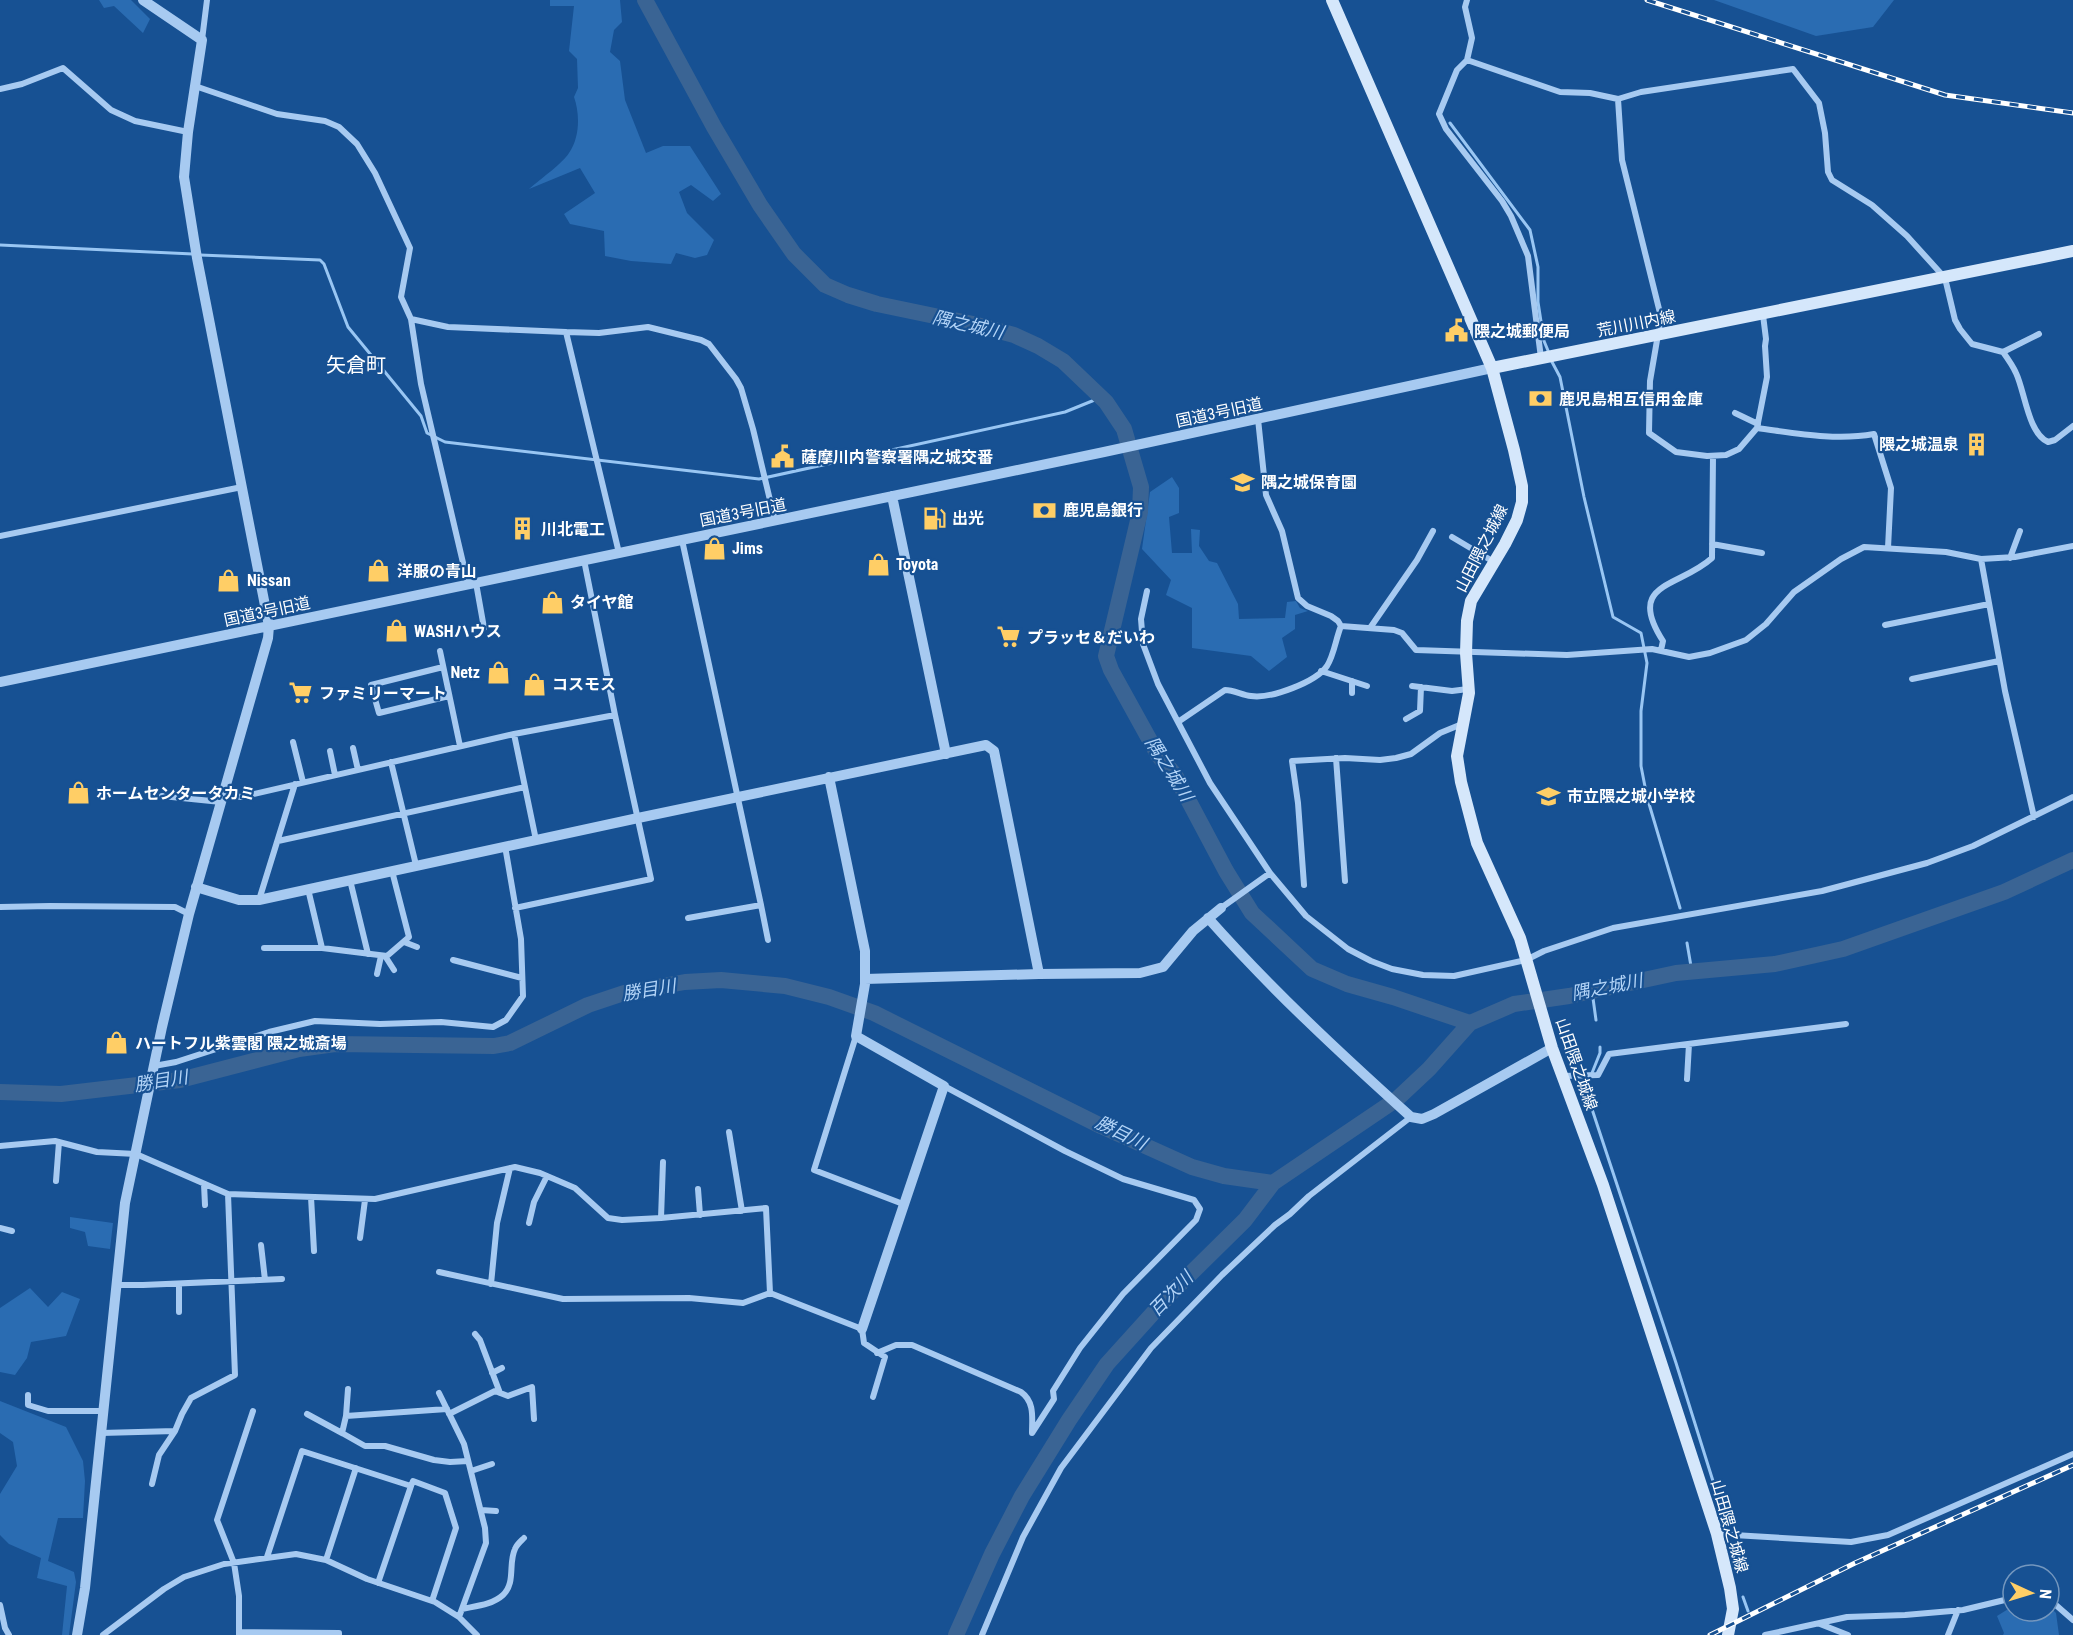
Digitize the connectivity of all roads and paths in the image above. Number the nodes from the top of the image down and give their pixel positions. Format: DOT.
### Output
graph roads {
  1 [pos="143,0"];
  2 [pos="207,0"];
  3 [pos="1467,0"];
  4 [pos="1336,1"];
  5 [pos="202,40"];
  6 [pos="1467,60"];
  7 [pos="195,86"];
  8 [pos="0,88"];
  9 [pos="1618,99"];
  10 [pos="188,132"];
  11 [pos="2073,251"];
  12 [pos="1945,278"];
  13 [pos="1763,315"];
  14 [pos="411,319"];
  15 [pos="566,332"];
  16 [pos="2039,334"];
  17 [pos="1660,335"];
  18 [pos="2003,352"];
  19 [pos="1546,357"];
  20 [pos="1492,368"];
  21 [pos="1735,413"];
  22 [pos="1258,419"];
  23 [pos="1758,426"];
  24 [pos="2073,426"];
  25 [pos="1713,456"];
  26 [pos="243,486"];
  27 [pos="892,496"];
  28 [pos="776,521"];
  29 [pos="1433,531"];
  30 [pos="2020,531"];
  31 [pos="0,536"];
  32 [pos="1452,537"];
  33 [pos="682,540"];
  34 [pos="1712,544"];
  35 [pos="2073,546"];
  36 [pos="1888,549"];
  37 [pos="619,553"];
  38 [pos="1762,553"];
  39 [pos="2010,558"];
  40 [pos="1981,559"];
  41 [pos="584,560"];
  42 [pos="1494,562"];
  43 [pos="472,583"];
  44 [pos="1147,591"];
  45 [pos="1989,604"];
  46 [pos="1885,625"];
  47 [pos="269,626"];
  48 [pos="1341,626"];
  49 [pos="484,628"];
  50 [pos="1370,628"];
  51 [pos="1661,650"];
  52 [pos="440,651"];
  53 [pos="1466,653"];
  54 [pos="1999,661"];
  55 [pos="443,667"];
  56 [pos="1321,671"];
  57 [pos="1912,679"];
  58 [pos="1352,681"];
  59 [pos="0,682"];
  60 [pos="1413,686"];
  61 [pos="1367,687"];
  62 [pos="1421,687"];
  63 [pos="1468,689"];
  64 [pos="1352,693"];
  65 [pos="449,696"];
  66 [pos="615,715"];
  67 [pos="1406,719"];
  68 [pos="1178,722"];
  69 [pos="1462,724"];
  70 [pos="514,734"];
  71 [pos="293,742"];
  72 [pos="460,747"];
  73 [pos="353,748"];
  74 [pos="330,751"];
  75 [pos="946,754"];
  76 [pos="1336,758"];
  77 [pos="390,762"];
  78 [pos="358,770"];
  79 [pos="335,775"];
  80 [pos="829,777"];
  81 [pos="303,782"];
  82 [pos="295,784"];
  83 [pos="525,787"];
  84 [pos="162,796"];
  85 [pos="736,797"];
  86 [pos="2073,797"];
  87 [pos="222,798"];
  88 [pos="403,814"];
  89 [pos="2034,817"];
  90 [pos="638,818"];
  91 [pos="536,840"];
  92 [pos="278,842"];
  93 [pos="505,846"];
  94 [pos="416,865"];
  95 [pos="391,870"];
  96 [pos="1268,874"];
  97 [pos="350,879"];
  98 [pos="1345,881"];
  99 [pos="1304,885"];
  100 [pos="196,887"];
  101 [pos="308,889"];
  102 [pos="259,900"];
  103 [pos="761,906"];
  104 [pos="0,907"];
  105 [pos="515,908"];
  106 [pos="1221,908"];
  107 [pos="189,914"];
  108 [pos="688,918"];
  109 [pos="1208,918"];
  110 [pos="768,940"];
  111 [pos="404,942"];
  112 [pos="417,947"];
  113 [pos="264,948"];
  114 [pos="322,948"];
  115 [pos="369,954"];
  116 [pos="383,956"];
  117 [pos="453,960"];
  118 [pos="1527,963"];
  119 [pos="394,970"];
  120 [pos="377,974"];
  121 [pos="1039,974"];
  122 [pos="522,978"];
  123 [pos="865,982"];
  124 [pos="1846,1024"];
  125 [pos="857,1033"];
  126 [pos="1550,1042"];
  127 [pos="1689,1044"];
  128 [pos="153,1069"];
  129 [pos="1562,1076"];
  130 [pos="1687,1078"];
  131 [pos="944,1086"];
  132 [pos="1410,1115"];
  133 [pos="729,1132"];
  134 [pos="59,1142"];
  135 [pos="0,1146"];
  136 [pos="136,1154"];
  137 [pos="663,1162"];
  138 [pos="510,1168"];
  139 [pos="547,1176"];
  140 [pos="56,1181"];
  141 [pos="204,1184"];
  142 [pos="698,1189"];
  143 [pos="228,1194"];
  144 [pos="311,1197"];
  145 [pos="366,1200"];
  146 [pos="903,1204"];
  147 [pos="205,1205"];
  148 [pos="742,1211"];
  149 [pos="700,1215"];
  150 [pos="661,1218"];
  151 [pos="529,1223"];
  152 [pos="0,1228"];
  153 [pos="12,1231"];
  154 [pos="360,1238"];
  155 [pos="261,1245"];
  156 [pos="314,1251"];
  157 [pos="439,1272"];
  158 [pos="282,1279"];
  159 [pos="265,1280"];
  160 [pos="231,1282"];
  161 [pos="178,1284"];
  162 [pos="491,1284"];
  163 [pos="115,1285"];
  164 [pos="770,1293"];
  165 [pos="179,1312"];
  166 [pos="862,1329"];
  167 [pos="476,1334"];
  168 [pos="877,1353"];
  169 [pos="502,1368"];
  170 [pos="492,1373"];
  171 [pos="348,1389"];
  172 [pos="439,1393"];
  173 [pos="500,1393"];
  174 [pos="28,1395"];
  175 [pos="873,1397"];
  176 [pos="253,1411"];
  177 [pos="103,1412"];
  178 [pos="448,1412"];
  179 [pos="307,1414"];
  180 [pos="346,1416"];
  181 [pos="534,1419"];
  182 [pos="175,1431"];
  183 [pos="100,1433"];
  184 [pos="342,1433"];
  185 [pos="2073,1454"];
  186 [pos="468,1461"];
  187 [pos="492,1464"];
  188 [pos="356,1468"];
  189 [pos="471,1471"];
  190 [pos="152,1484"];
  191 [pos="411,1486"];
  192 [pos="481,1510"];
  193 [pos="496,1510"];
  194 [pos="1717,1534"];
  195 [pos="524,1538"];
  196 [pos="267,1557"];
  197 [pos="326,1560"];
  198 [pos="234,1563"];
  199 [pos="378,1583"];
  200 [pos="432,1600"];
  201 [pos="2001,1601"];
  202 [pos="0,1605"];
  203 [pos="462,1609"];
  204 [pos="1958,1610"];
  205 [pos="2061,1610"];
  206 [pos="459,1617"];
  207 [pos="2073,1620"];
  208 [pos="1820,1623"];
  209 [pos="239,1634"];
  210 [pos="9,1635"];
  211 [pos="77,1635"];
  212 [pos="103,1635"];
  213 [pos="339,1635"];
  214 [pos="477,1635"];
  215 [pos="982,1635"];
  216 [pos="1728,1635"];
  217 [pos="1765,1635"];
  218 [pos="1848,1635"];
  219 [pos="1948,1635"];
  1 -- 5 [label="street"];
  2 -- 5 [label="street"];
  3 -- 6 [label="street"];
  4 -- 20 [label="main road"];
  5 -- 7 [label="street"];
  6 -- 9 [label="street"];
  6 -- 19 [label="street"];
  7 -- 10 [label="street"];
  7 -- 14 [label="street"];
  8 -- 10 [label="street"];
  9 -- 12 [label="street"];
  9 -- 17 [label="street"];
  10 -- 26 [label="street"];
  11 -- 12 [label="main road, 荒川川内線"];
  12 -- 13 [label="main road, 荒川川内線"];
  12 -- 18 [label="street"];
  13 -- 17 [label="main road, 荒川川内線"];
  13 -- 23 [label="street"];
  14 -- 15 [label="street"];
  14 -- 43 [label="street"];
  15 -- 28 [label="street"];
  15 -- 37 [label="street"];
  16 -- 18 [label="street"];
  17 -- 19 [label="main road, 荒川川内線"];
  17 -- 25 [label="street"];
  18 -- 24 [label="street"];
  19 -- 20 [label="main road, 荒川川内線"];
  20 -- 22 [label="street, 国道3号旧道"];
  20 -- 42 [label="main road, 山田隈之城線"];
  21 -- 23 [label="street"];
  22 -- 27 [label="street, 国道3号旧道"];
  22 -- 48 [label="street"];
  23 -- 25 [label="street"];
  23 -- 36 [label="street"];
  25 -- 34 [label="street"];
  26 -- 31 [label="street"];
  26 -- 47 [label="street"];
  27 -- 28 [label="street, 国道3号旧道"];
  27 -- 75 [label="street"];
  28 -- 33 [label="street, 国道3号旧道"];
  29 -- 50 [label="street"];
  30 -- 39 [label="street"];
  32 -- 42 [label="street"];
  33 -- 37 [label="street, 国道3号旧道"];
  33 -- 85 [label="street"];
  34 -- 38 [label="street"];
  34 -- 51 [label="street"];
  35 -- 39 [label="street"];
  36 -- 40 [label="street"];
  36 -- 51 [label="street"];
  37 -- 41 [label="street, 国道3号旧道"];
  39 -- 40 [label="street"];
  40 -- 45 [label="street"];
  41 -- 43 [label="street, 国道3号旧道"];
  41 -- 66 [label="street"];
  42 -- 53 [label="main road, 山田隈之城線"];
  43 -- 47 [label="street, 国道3号旧道"];
  43 -- 49 [label="street"];
  44 -- 68 [label="street"];
  45 -- 46 [label="street"];
  45 -- 54 [label="street"];
  47 -- 59 [label="street, 国道3号旧道"];
  47 -- 87 [label="street"];
  48 -- 50 [label="street"];
  48 -- 56 [label="street"];
  50 -- 53 [label="street"];
  51 -- 53 [label="street"];
  52 -- 55 [label="street"];
  53 -- 63 [label="main road, 山田隈之城線"];
  54 -- 57 [label="street"];
  54 -- 89 [label="street"];
  55 -- 65 [label="street"];
  55 -- 65 [label="street"];
  56 -- 58 [label="street"];
  56 -- 68 [label="street"];
  58 -- 61 [label="street"];
  58 -- 64 [label="street"];
  60 -- 62 [label="street"];
  62 -- 63 [label="street"];
  62 -- 67 [label="street"];
  63 -- 69 [label="main road, 山田隈之城線"];
  65 -- 72 [label="street"];
  66 -- 70 [label="street"];
  66 -- 90 [label="street"];
  68 -- 96 [label="street"];
  69 -- 76 [label="street"];
  69 -- 118 [label="main road, 山田隈之城線"];
  70 -- 72 [label="street"];
  70 -- 83 [label="street"];
  71 -- 81 [label="street"];
  72 -- 77 [label="street"];
  73 -- 78 [label="street"];
  74 -- 79 [label="street"];
  75 -- 80 [label="street"];
  75 -- 121 [label="street"];
  76 -- 98 [label="street"];
  76 -- 99 [label="street"];
  77 -- 78 [label="street"];
  77 -- 88 [label="street"];
  78 -- 79 [label="street"];
  79 -- 81 [label="street"];
  80 -- 85 [label="street"];
  80 -- 123 [label="street"];
  81 -- 82 [label="street"];
  82 -- 87 [label="street"];
  82 -- 92 [label="street"];
  83 -- 88 [label="street"];
  83 -- 91 [label="street"];
  84 -- 87 [label="street"];
  85 -- 90 [label="street"];
  85 -- 103 [label="street"];
  86 -- 89 [label="street"];
  87 -- 100 [label="street"];
  88 -- 92 [label="street"];
  88 -- 94 [label="street"];
  89 -- 118 [label="street"];
  90 -- 91 [label="street"];
  90 -- 105 [label="street"];
  91 -- 93 [label="street"];
  92 -- 102 [label="street"];
  93 -- 94 [label="street"];
  93 -- 105 [label="street"];
  94 -- 95 [label="street"];
  95 -- 97 [label="street"];
  95 -- 111 [label="street"];
  96 -- 106 [label="street"];
  96 -- 118 [label="street"];
  97 -- 101 [label="street"];
  97 -- 115 [label="street"];
  100 -- 102 [label="street"];
  100 -- 107 [label="street"];
  101 -- 102 [label="street"];
  101 -- 114 [label="street"];
  103 -- 108 [label="street"];
  103 -- 110 [label="street"];
  104 -- 107 [label="street"];
  105 -- 122 [label="street"];
  106 -- 109 [label="street"];
  107 -- 128 [label="street"];
  109 -- 121 [label="street"];
  109 -- 132 [label="street"];
  111 -- 112 [label="street"];
  111 -- 116 [label="street"];
  113 -- 114 [label="street"];
  114 -- 115 [label="street"];
  115 -- 116 [label="street"];
  116 -- 119 [label="street"];
  116 -- 120 [label="street"];
  117 -- 122 [label="street"];
  118 -- 126 [label="main road, 山田隈之城線"];
  121 -- 123 [label="street"];
  122 -- 128 [label="street"];
  123 -- 125 [label="street"];
  124 -- 127 [label="street"];
  125 -- 131 [label="street"];
  125 -- 146 [label="street"];
  126 -- 129 [label="main road, 山田隈之城線"];
  126 -- 132 [label="street"];
  127 -- 129 [label="street"];
  127 -- 130 [label="street"];
  128 -- 136 [label="street"];
  129 -- 194 [label="main road, 山田隈之城線"];
  131 -- 146 [label="street"];
  131 -- 168 [label="street"];
  132 -- 215 [label="street"];
  133 -- 148 [label="street"];
  134 -- 135 [label="street"];
  134 -- 136 [label="street"];
  134 -- 140 [label="street"];
  136 -- 141 [label="street"];
  136 -- 163 [label="street"];
  137 -- 150 [label="street"];
  138 -- 139 [label="street"];
  138 -- 145 [label="street"];
  138 -- 162 [label="street"];
  139 -- 150 [label="street"];
  139 -- 151 [label="street"];
  141 -- 143 [label="street"];
  141 -- 147 [label="street"];
  142 -- 149 [label="street"];
  143 -- 144 [label="street"];
  143 -- 160 [label="street"];
  144 -- 145 [label="street"];
  144 -- 156 [label="street"];
  145 -- 154 [label="street"];
  146 -- 166 [label="street"];
  148 -- 149 [label="street"];
  148 -- 164 [label="street"];
  149 -- 150 [label="street"];
  152 -- 153 [label="street"];
  155 -- 159 [label="street"];
  157 -- 162 [label="street"];
  158 -- 159 [label="street"];
  159 -- 160 [label="street"];
  160 -- 161 [label="street"];
  160 -- 182 [label="street"];
  161 -- 163 [label="street"];
  161 -- 165 [label="street"];
  162 -- 164 [label="street"];
  163 -- 177 [label="street"];
  164 -- 166 [label="street"];
  166 -- 168 [label="street"];
  167 -- 170 [label="street"];
  168 -- 175 [label="street"];
  169 -- 170 [label="street"];
  170 -- 173 [label="street"];
  171 -- 180 [label="street"];
  172 -- 178 [label="street"];
  173 -- 178 [label="street"];
  173 -- 181 [label="street"];
  174 -- 177 [label="street"];
  176 -- 198 [label="street"];
  177 -- 183 [label="street"];
  178 -- 180 [label="street"];
  178 -- 186 [label="street"];
  179 -- 184 [label="street"];
  180 -- 184 [label="street"];
  182 -- 183 [label="street"];
  182 -- 190 [label="street"];
  183 -- 211 [label="street"];
  184 -- 186 [label="street"];
  185 -- 194 [label="street"];
  186 -- 189 [label="street"];
  187 -- 189 [label="street"];
  188 -- 191 [label="street"];
  188 -- 196 [label="street"];
  188 -- 197 [label="street"];
  189 -- 192 [label="street"];
  191 -- 199 [label="street"];
  191 -- 200 [label="street"];
  192 -- 193 [label="street"];
  192 -- 203 [label="street"];
  194 -- 216 [label="main road, 山田隈之城線"];
  195 -- 203 [label="street"];
  196 -- 197 [label="street"];
  196 -- 198 [label="street"];
  197 -- 199 [label="street"];
  198 -- 209 [label="street"];
  198 -- 212 [label="street"];
  199 -- 200 [label="street"];
  200 -- 206 [label="street"];
  201 -- 204 [label="street"];
  202 -- 210 [label="street"];
  203 -- 206 [label="street"];
  204 -- 208 [label="street"];
  204 -- 219 [label="street"];
  205 -- 207 [label="street"];
  206 -- 214 [label="street"];
  208 -- 217 [label="street"];
  208 -- 218 [label="street"];
  209 -- 213 [label="street"];
}
